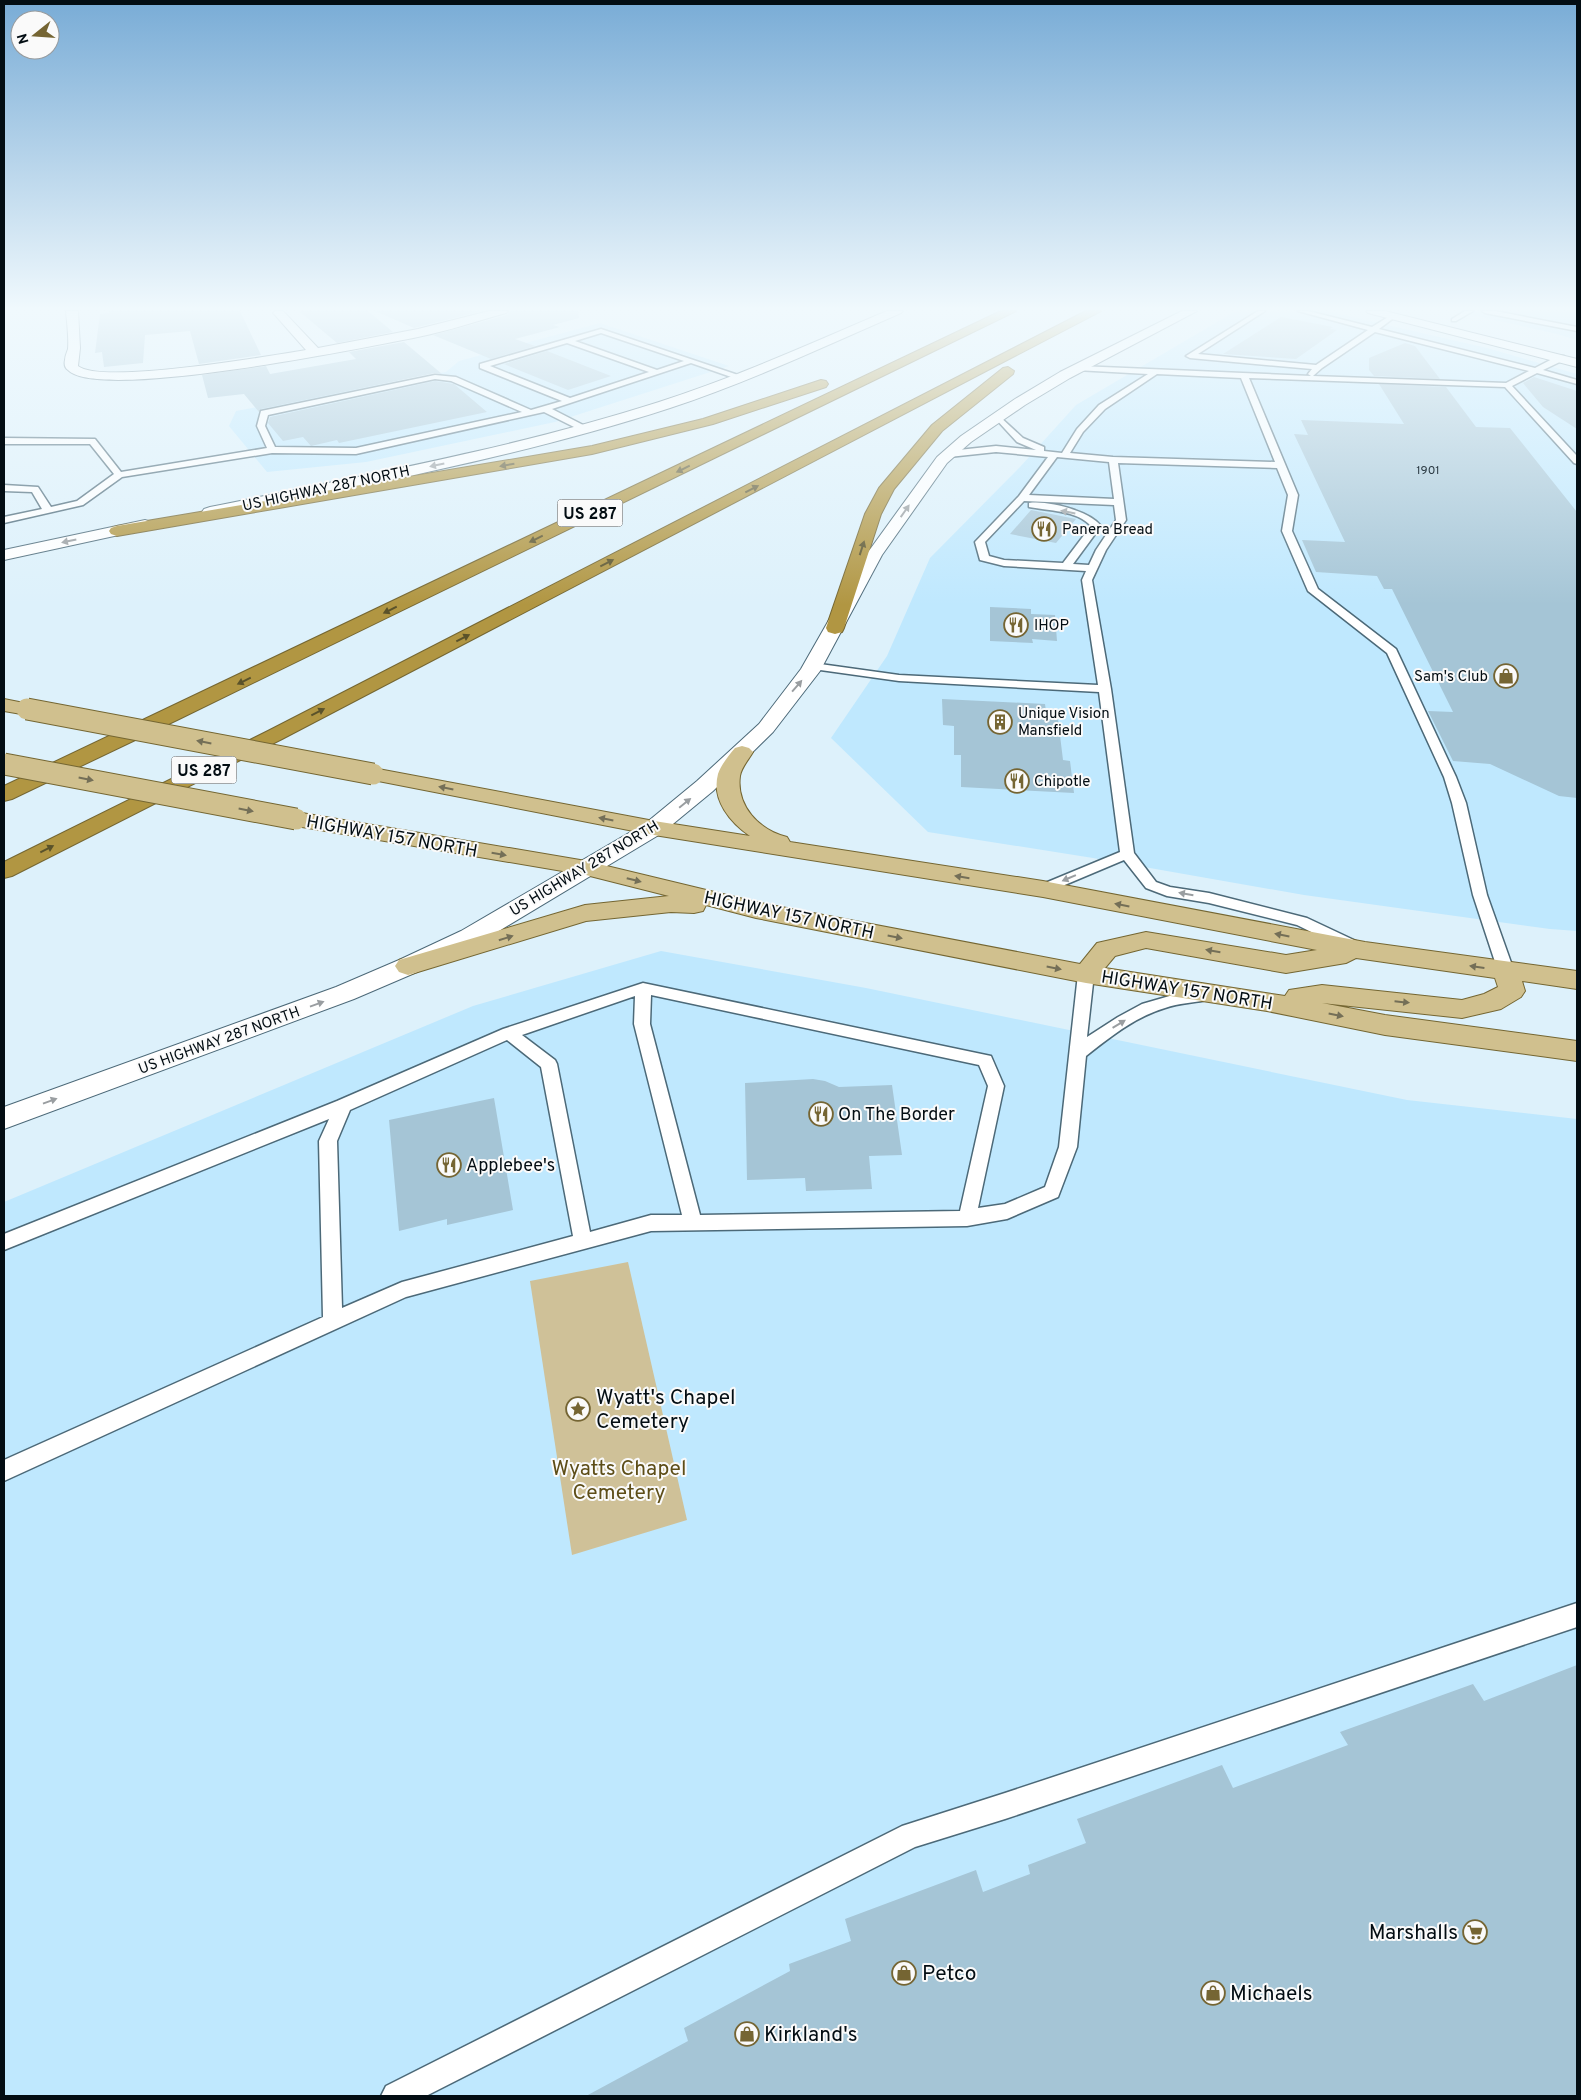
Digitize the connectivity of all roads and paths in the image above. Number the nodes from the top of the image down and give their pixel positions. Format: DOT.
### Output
graph roads {
  1 [pos="283,409"];
  2 [pos="523,409"];
  3 [pos="546,409"];
  4 [pos="652,409"];
  5 [pos="748,409"];
  6 [pos="807,409"];
  7 [pos="913,409"];
  8 [pos="959,409"];
  9 [pos="1011,409"];
  10 [pos="1100,409"];
  11 [pos="1257,409"];
  12 [pos="1529,409"];
  13 [pos="530,412"];
  14 [pos="998,417"];
  15 [pos="584,429"];
  16 [pos="4,441"];
  17 [pos="272,450"];
  18 [pos="949,454"];
  19 [pos="1054,455"];
  20 [pos="1064,456"];
  21 [pos="1112,460"];
  22 [pos="1577,461"];
  23 [pos="1280,465"];
  24 [pos="119,475"];
  25 [pos="4,488"];
  26 [pos="1020,500"];
  27 [pos="1119,502"];
  28 [pos="48,510"];
  29 [pos="4,520"];
  30 [pos="117,531"];
  31 [pos="4,555"];
  32 [pos="1065,567"];
  33 [pos="1092,568"];
  34 [pos="835,628"];
  35 [pos="813,666"];
  36 [pos="1105,689"];
  37 [pos="4,705"];
  38 [pos="742,752"];
  39 [pos="4,764"];
  40 [pos="4,794"];
  41 [pos="654,828"];
  42 [pos="809,853"];
  43 [pos="1127,854"];
  44 [pos="586,868"];
  45 [pos="4,871"];
  46 [pos="1043,889"];
  47 [pos="756,910"];
  48 [pos="1365,951"];
  49 [pos="408,966"];
  50 [pos="1506,971"];
  51 [pos="1086,974"];
  52 [pos="1577,980"];
  53 [pos="643,988"];
  54 [pos="1216,994"];
  55 [pos="1266,1002"];
  56 [pos="509,1033"];
  57 [pos="1577,1051"];
  58 [pos="1079,1052"];
  59 [pos="343,1106"];
  60 [pos="4,1118"];
  61 [pos="967,1218"];
  62 [pos="693,1223"];
  63 [pos="4,1242"];
  64 [pos="583,1242"];
  65 [pos="333,1321"];
  66 [pos="4,1471"];
  67 [pos="1577,1615"];
  68 [pos="396,2096"];
  1 -- 17 [label="lane"];
  2 -- 13 [label="lane"];
  3 -- 13 [label="lane"];
  3 -- 15 [label="lane"];
  4 -- 15 [label="main road, US HIGHWAY 287 NORTH"];
  5 -- 30 [label="highway, one-way"];
  6 -- 40 [label="highway, US 287, one-way"];
  45 -- 7 [label="highway, US 287, one-way"];
  34 -- 8 [label="highway, one-way"];
  9 -- 14 [label="main road, US HIGHWAY 287 NORTH"];
  10 -- 20 [label="lane"];
  11 -- 23 [label="lane"];
  12 -- 22 [label="lane"];
  13 -- 17 [label="lane"];
  14 -- 18 [label="main road, US HIGHWAY 287 NORTH"];
  14 -- 19 [label="lane"];
  15 -- 30 [label="main road, US HIGHWAY 287 NORTH, one-way"];
  16 -- 24 [label="lane"];
  17 -- 24 [label="lane"];
  18 -- 19 [label="lane"];
  34 -- 18 [label="main road, US HIGHWAY 287 NORTH, one-way"];
  19 -- 20 [label="lane"];
  19 -- 26 [label="lane"];
  20 -- 21 [label="lane"];
  21 -- 23 [label="lane"];
  21 -- 27 [label="lane"];
  23 -- 50 [label="lane"];
  24 -- 28 [label="lane"];
  25 -- 28 [label="lane"];
  26 -- 27 [label="lane"];
  32 -- 26 [label="lane, one-way"];
  26 -- 32 [label="lane"];
  27 -- 33 [label="lane"];
  28 -- 29 [label="lane"];
  30 -- 31 [label="main road, US HIGHWAY 287 NORTH, one-way"];
  32 -- 33 [label="lane"];
  33 -- 36 [label="lane"];
  34 -- 35 [label="main road, US HIGHWAY 287 NORTH"];
  35 -- 36 [label="lane"];
  38 -- 35 [label="main road, US HIGHWAY 287 NORTH, one-way"];
  36 -- 43 [label="lane"];
  41 -- 37 [label="main road, one-way, bridge"];
  41 -- 38 [label="main road, US HIGHWAY 287 NORTH, one-way"];
  38 -- 42 [label="main road"];
  39 -- 44 [label="main road, HIGHWAY 157 NORTH, one-way, bridge"];
  41 -- 42 [label="main road"];
  41 -- 44 [label="main road, US HIGHWAY 287 NORTH"];
  46 -- 42 [label="main road, one-way"];
  43 -- 46 [label="lane, one-way"];
  48 -- 43 [label="lane, one-way"];
  44 -- 47 [label="main road, HIGHWAY 157 NORTH, one-way"];
  44 -- 49 [label="main road, US HIGHWAY 287 NORTH"];
  48 -- 46 [label="main road, one-way"];
  49 -- 47 [label="main road, one-way"];
  47 -- 51 [label="main road, HIGHWAY 157 NORTH, one-way"];
  50 -- 48 [label="main road, one-way"];
  48 -- 51 [label="main road, one-way"];
  60 -- 49 [label="main road, US HIGHWAY 287 NORTH, one-way"];
  50 -- 52 [label="main road"];
  55 -- 50 [label="main road, one-way"];
  51 -- 54 [label="main road, HIGHWAY 157 NORTH"];
  51 -- 58 [label="lane"];
  53 -- 56 [label="lane"];
  53 -- 61 [label="lane"];
  53 -- 62 [label="lane"];
  54 -- 55 [label="main road, HIGHWAY 157 NORTH"];
  58 -- 54 [label="lane, one-way"];
  55 -- 57 [label="main road, HIGHWAY 157 NORTH, one-way"];
  56 -- 59 [label="lane"];
  56 -- 64 [label="lane"];
  58 -- 61 [label="lane"];
  59 -- 63 [label="lane"];
  59 -- 65 [label="lane"];
  61 -- 62 [label="lane"];
  62 -- 64 [label="lane"];
  64 -- 65 [label="lane"];
  65 -- 66 [label="lane"];
  67 -- 68 [label="lane"];
}
